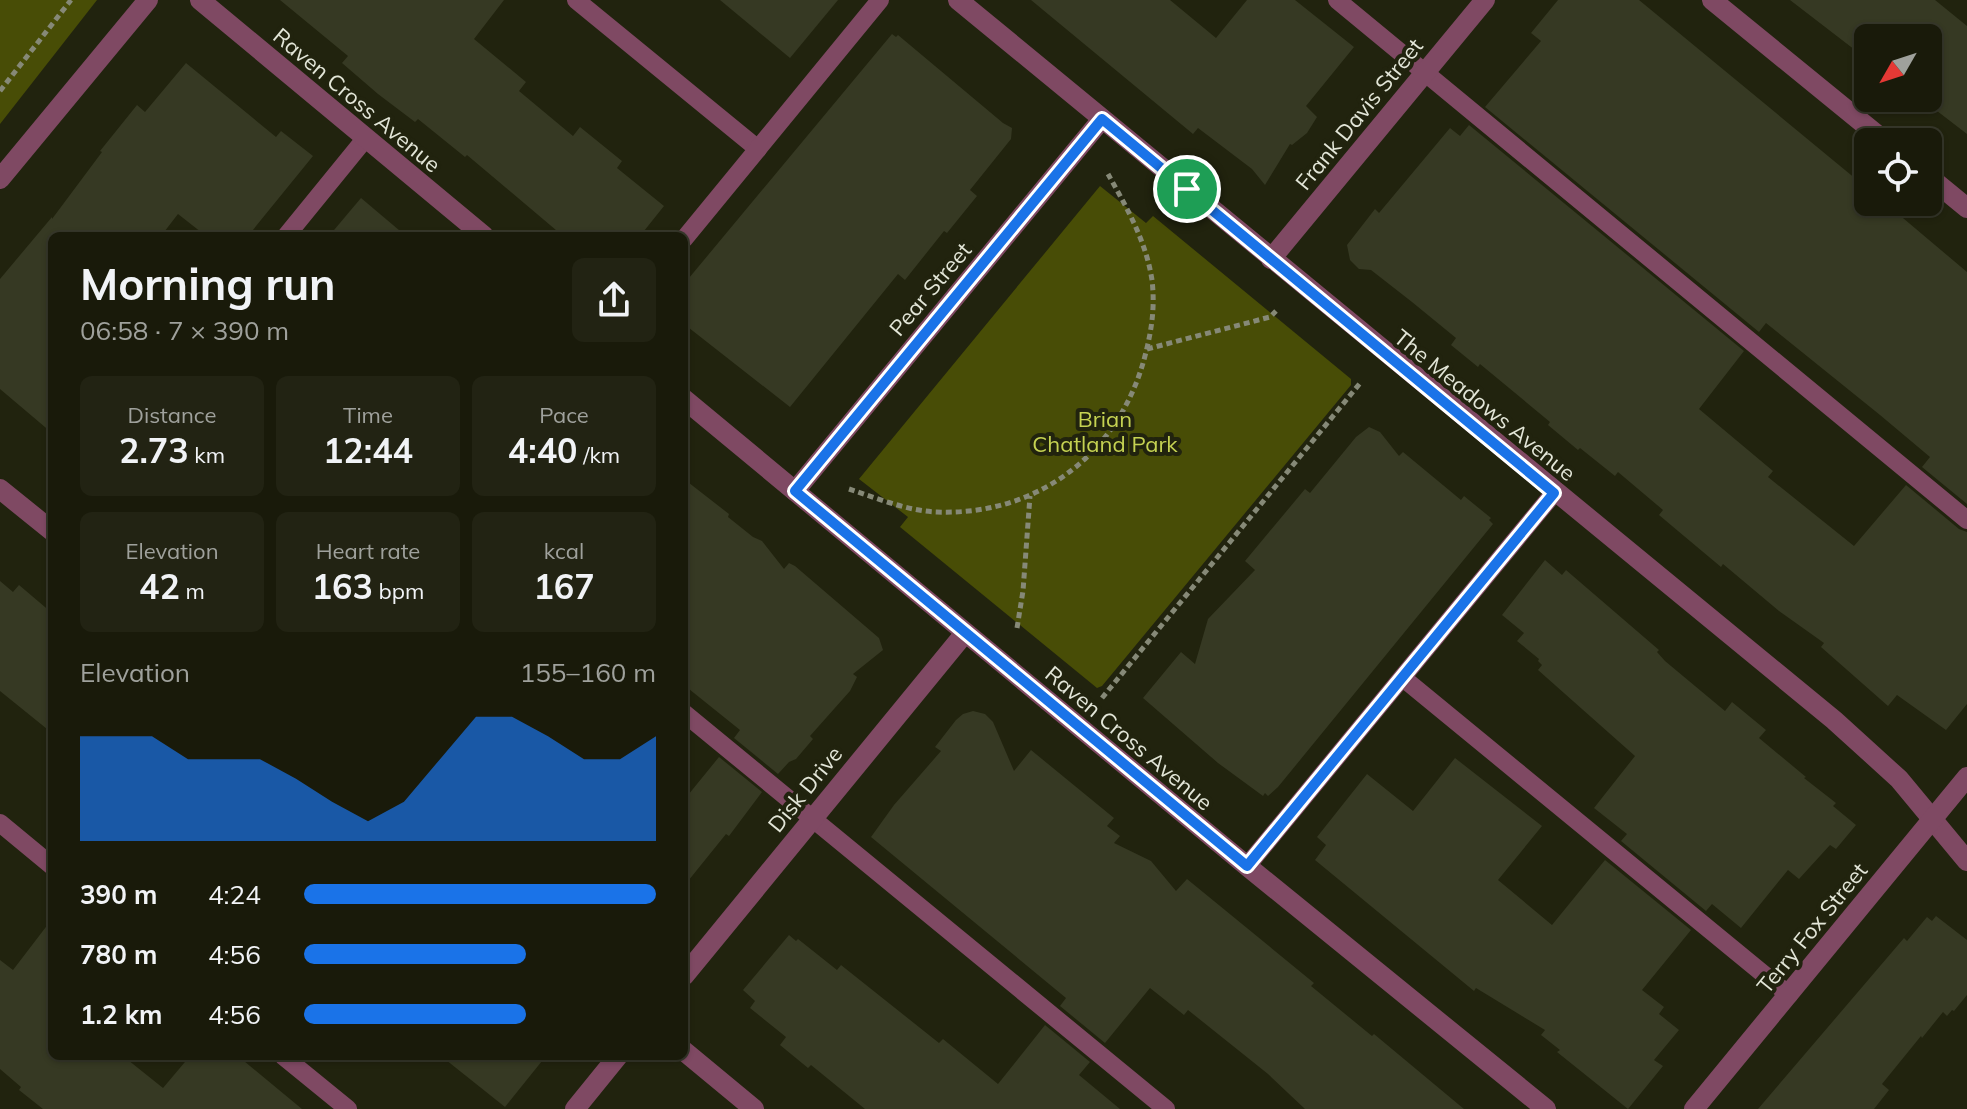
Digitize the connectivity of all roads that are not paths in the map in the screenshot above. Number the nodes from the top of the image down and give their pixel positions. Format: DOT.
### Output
graph roads {
  1 [pos="148,0"];
  2 [pos="200,0"];
  3 [pos="576,0"];
  4 [pos="880,0"];
  5 [pos="958,0"];
  6 [pos="1337,0"];
  7 [pos="1485,0"];
  8 [pos="1712,0"];
  9 [pos="1424,73"];
  10 [pos="1102,119"];
  11 [pos="1869,128"];
  12 [pos="365,139"];
  13 [pos="758,149"];
  14 [pos="0,179"];
  15 [pos="1942,187"];
  16 [pos="1967,208"];
  17 [pos="289,232"];
  18 [pos="479,232"];
  19 [pos="688,234"];
  20 [pos="1271,259"];
  21 [pos="688,402"];
  22 [pos="0,489"];
  23 [pos="795,491"];
  24 [pos="1554,493"];
  25 [pos="1967,520"];
  26 [pos="48,525"];
  27 [pos="965,633"];
  28 [pos="1403,678"];
  29 [pos="688,716"];
  30 [pos="1967,777"];
  31 [pos="812,818"];
  32 [pos="1932,820"];
  33 [pos="0,823"];
  34 [pos="1967,861"];
  35 [pos="48,863"];
  36 [pos="1247,866"];
  37 [pos="688,971"];
  38 [pos="1789,995"];
  39 [pos="688,1054"];
  40 [pos="288,1060"];
  41 [pos="615,1060"];
  42 [pos="348,1109"];
  43 [pos="575,1109"];
  44 [pos="754,1109"];
  45 [pos="1166,1109"];
  46 [pos="1546,1109"];
  47 [pos="1694,1109"];
  1 -- 14 [label="street"];
  2 -- 12 [label="street, Raven Cross Avenue"];
  3 -- 13 [label="lane"];
  4 -- 13 [label="lane"];
  5 -- 10 [label="street, The Meadows Avenue"];
  6 -- 9 [label="lane"];
  7 -- 9 [label="street, Frank Davis Street"];
  8 -- 11 [label="street"];
  9 -- 20 [label="street, Frank Davis Street"];
  9 -- 25 [label="lane"];
  10 -- 20 [label="street, The Meadows Avenue"];
  10 -- 23 [label="street, Pear Street"];
  12 -- 17 [label="lane"];
  12 -- 18 [label="street, Raven Cross Avenue"];
  13 -- 19 [label="lane"];
  15 -- 16 [label="street"];
  20 -- 24 [label="street, The Meadows Avenue"];
  21 -- 23 [label="street, Raven Cross Avenue"];
  22 -- 26 [label="street"];
  23 -- 27 [label="street, Raven Cross Avenue"];
  24 -- 28 [label="lane"];
  24 -- 32 [label="street, The Meadows Avenue"];
  27 -- 31 [label="street, Disk Drive"];
  27 -- 36 [label="street, Raven Cross Avenue"];
  28 -- 36 [label="lane"];
  28 -- 38 [label="lane"];
  29 -- 31 [label="lane"];
  30 -- 32 [label="street, Terry Fox Street"];
  31 -- 37 [label="street, Disk Drive"];
  31 -- 45 [label="lane"];
  32 -- 34 [label="street, The Meadows Avenue"];
  32 -- 38 [label="street, Terry Fox Street"];
  33 -- 35 [label="lane"];
  36 -- 46 [label="street, Raven Cross Avenue"];
  38 -- 47 [label="street, Terry Fox Street"];
  39 -- 44 [label="street"];
  40 -- 42 [label="lane"];
  41 -- 43 [label="street"];
}
